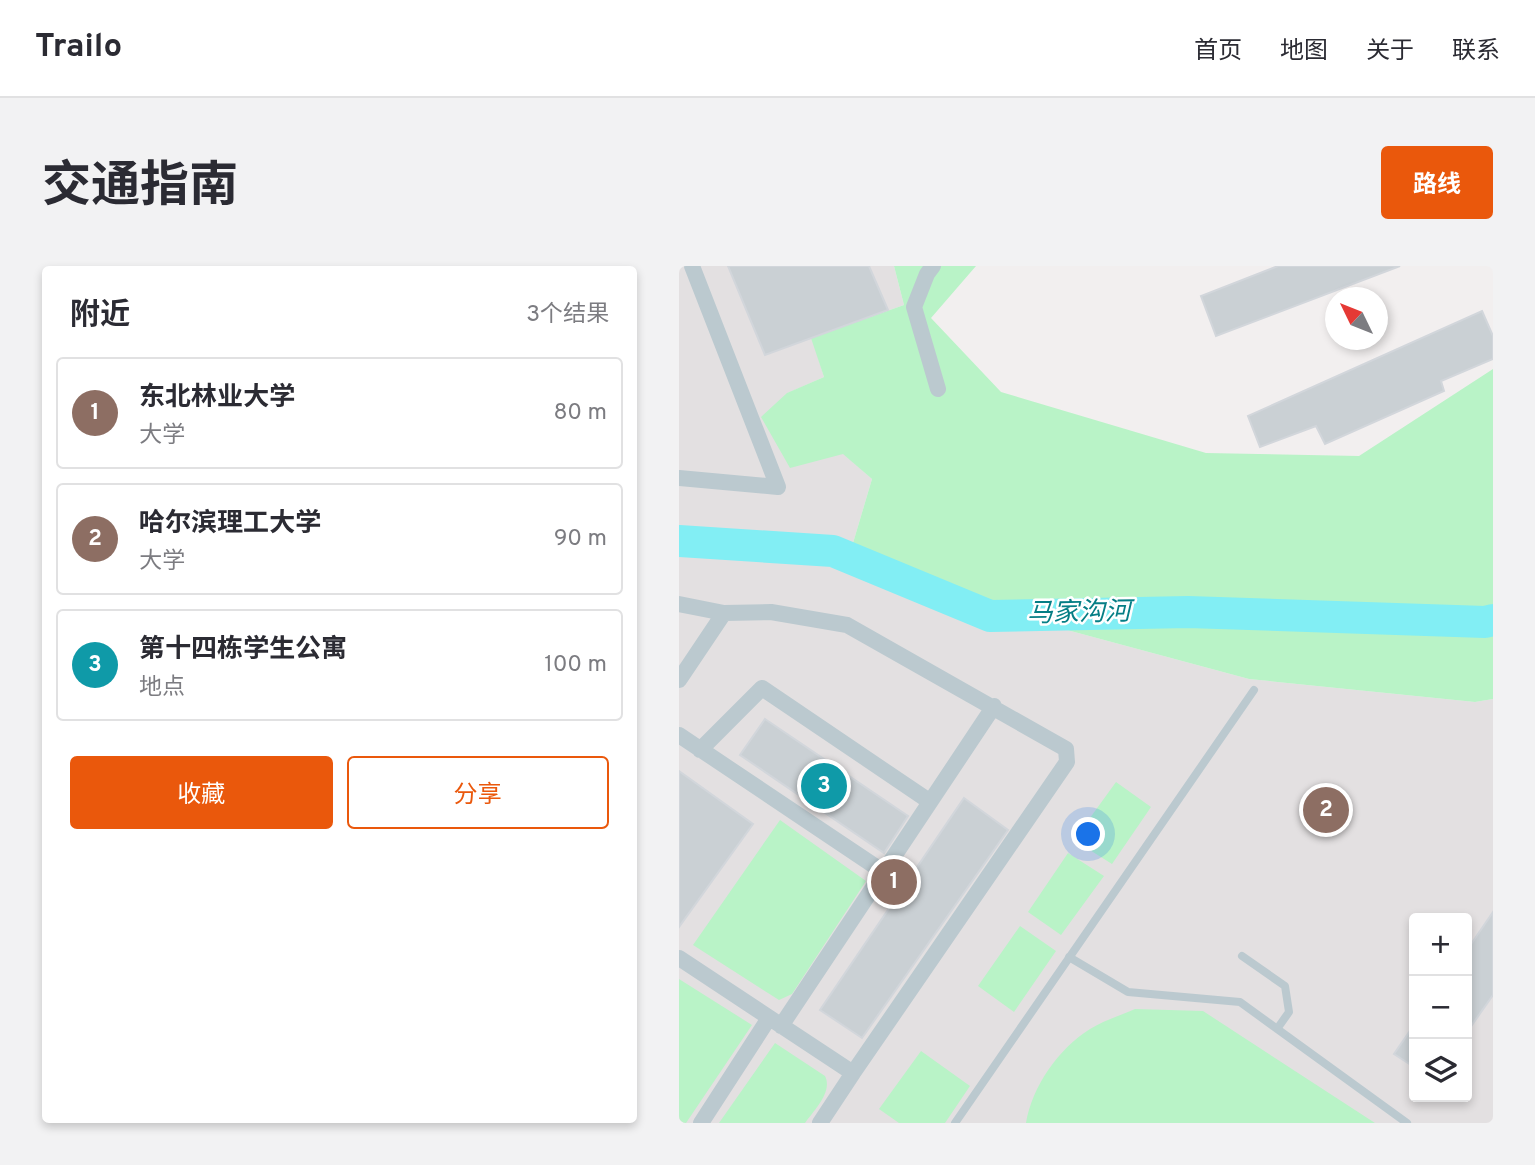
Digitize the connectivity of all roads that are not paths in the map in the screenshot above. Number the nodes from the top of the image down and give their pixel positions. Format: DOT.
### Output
graph roads {
  1 [pos="692,266"];
  2 [pos="933,266"];
  3 [pos="938,390"];
  4 [pos="679,478"];
  5 [pos="679,604"];
  6 [pos="724,613"];
  7 [pos="679,680"];
  8 [pos="1254,690"];
  9 [pos="994,706"];
  10 [pos="679,734"];
  11 [pos="700,750"];
  12 [pos="929,801"];
  13 [pos="882,871"];
  14 [pos="1242,956"];
  15 [pos="1069,957"];
  16 [pos="679,958"];
  17 [pos="775,1022"];
  18 [pos="1277,1029"];
  19 [pos="853,1073"];
  20 [pos="701,1123"];
  21 [pos="820,1123"];
  22 [pos="955,1123"];
  23 [pos="1407,1123"];
  1 -- 4 [label="street"];
  2 -- 3 [label="street"];
  5 -- 6 [label="street"];
  6 -- 7 [label="street"];
  6 -- 9 [label="street"];
  8 -- 15 [label="lane"];
  9 -- 12 [label="street"];
  9 -- 19 [label="street"];
  10 -- 11 [label="street"];
  11 -- 12 [label="street"];
  11 -- 13 [label="street"];
  12 -- 13 [label="street"];
  13 -- 17 [label="street"];
  14 -- 18 [label="lane"];
  15 -- 18 [label="lane"];
  15 -- 22 [label="lane"];
  16 -- 17 [label="street"];
  17 -- 19 [label="street"];
  17 -- 20 [label="street"];
  18 -- 23 [label="lane"];
  19 -- 21 [label="street"];
}
